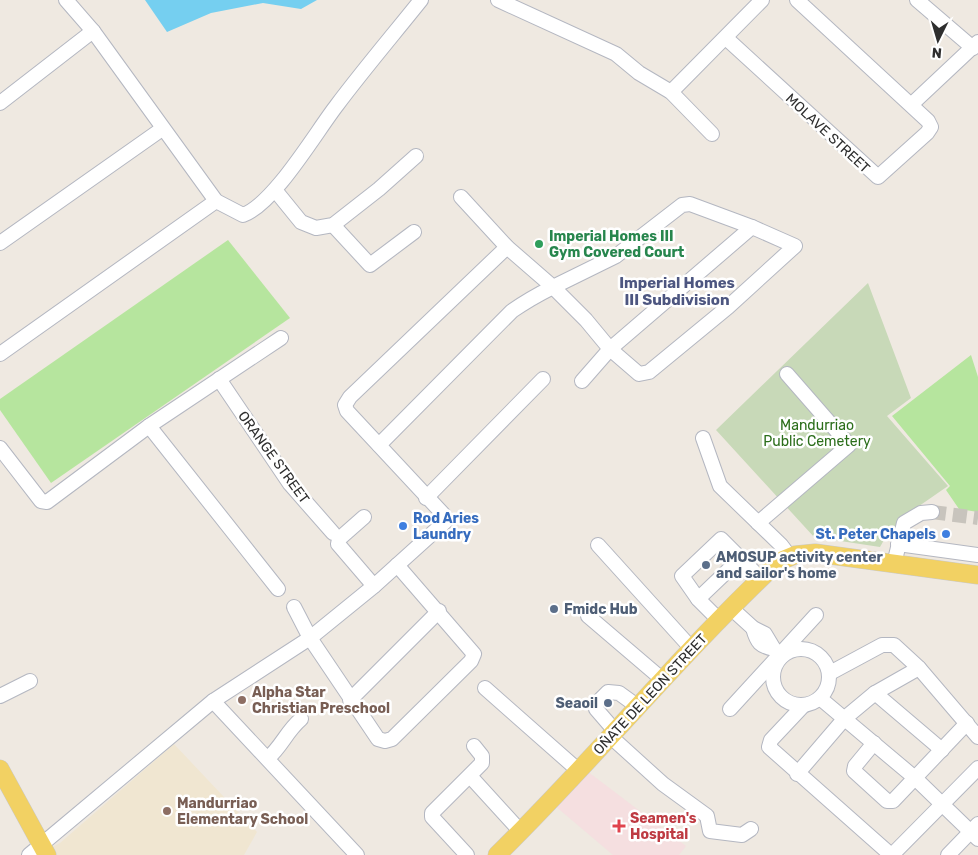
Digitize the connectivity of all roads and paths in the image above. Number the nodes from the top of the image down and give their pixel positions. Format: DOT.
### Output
graph roads {
  1 [pos="66,0"];
  2 [pos="421,0"];
  3 [pos="498,0"];
  4 [pos="762,0"];
  5 [pos="797,0"];
  6 [pos="917,0"];
  7 [pos="93,31"];
  8 [pos="726,38"];
  9 [pos="975,45"];
  10 [pos="671,92"];
  11 [pos="0,103"];
  12 [pos="912,104"];
  13 [pos="162,129"];
  14 [pos="712,134"];
  15 [pos="416,156"];
  16 [pos="275,190"];
  17 [pos="461,197"];
  18 [pos="216,201"];
  19 [pos="333,225"];
  20 [pos="752,227"];
  21 [pos="414,232"];
  22 [pos="0,243"];
  23 [pos="507,246"];
  24 [pos="553,287"];
  25 [pos="281,338"];
  26 [pos="610,349"];
  27 [pos="0,354"];
  28 [pos="787,374"];
  29 [pos="219,379"];
  30 [pos="543,379"];
  31 [pos="582,381"];
  32 [pos="149,426"];
  33 [pos="702,438"];
  34 [pos="379,445"];
  35 [pos="0,448"];
  36 [pos="426,498"];
  37 [pos="932,512"];
  38 [pos="364,517"];
  39 [pos="758,523"];
  40 [pos="333,533"];
  41 [pos="898,544"];
  42 [pos="598,545"];
  43 [pos="978,555"];
  44 [pos="790,557"];
  45 [pos="741,558"];
  46 [pos="894,564"];
  47 [pos="397,565"];
  48 [pos="978,575"];
  49 [pos="761,578"];
  50 [pos="374,586"];
  51 [pos="278,589"];
  52 [pos="698,599"];
  53 [pos="294,606"];
  54 [pos="439,611"];
  55 [pos="726,614"];
  56 [pos="816,615"];
  57 [pos="588,616"];
  58 [pos="310,638"];
  59 [pos="692,649"];
  60 [pos="778,653"];
  61 [pos="919,668"];
  62 [pos="830,673"];
  63 [pos="663,680"];
  64 [pos="30,681"];
  65 [pos="485,688"];
  66 [pos="875,693"];
  67 [pos="0,696"];
  68 [pos="821,698"];
  69 [pos="350,700"];
  70 [pos="213,702"];
  71 [pos="637,706"];
  72 [pos="803,706"];
  73 [pos="730,709"];
  74 [pos="845,718"];
  75 [pos="301,719"];
  76 [pos="967,723"];
  77 [pos="612,733"];
  78 [pos="978,737"];
  79 [pos="874,743"];
  80 [pos="474,746"];
  81 [pos="942,750"];
  82 [pos="268,758"];
  83 [pos="978,768"];
  84 [pos="0,769"];
  85 [pos="579,772"];
  86 [pos="797,774"];
  87 [pos="470,776"];
  88 [pos="915,778"];
  89 [pos="941,803"];
  90 [pos="751,829"];
  91 [pos="521,832"];
  92 [pos="975,832"];
  93 [pos="39,852"];
  94 [pos="357,855"];
  95 [pos="467,855"];
  96 [pos="497,855"];
  97 [pos="892,855"];
  98 [pos="948,855"];
  1 -- 7 [label="street"];
  2 -- 16 [label="street"];
  3 -- 10 [label="street"];
  4 -- 8 [label="street"];
  5 -- 12 [label="street"];
  6 -- 9 [label="street"];
  7 -- 11 [label="street"];
  7 -- 13 [label="street"];
  8 -- 10 [label="street"];
  8 -- 12 [label="street, MOLAVE STREET"];
  9 -- 12 [label="street"];
  10 -- 14 [label="street"];
  13 -- 18 [label="street"];
  13 -- 22 [label="street"];
  15 -- 19 [label="street"];
  16 -- 18 [label="street"];
  16 -- 19 [label="street"];
  17 -- 23 [label="street"];
  18 -- 27 [label="street"];
  19 -- 21 [label="street"];
  20 -- 24 [label="street"];
  20 -- 26 [label="street"];
  20 -- 26 [label="street"];
  23 -- 24 [label="street"];
  23 -- 34 [label="street"];
  24 -- 26 [label="street"];
  24 -- 34 [label="street"];
  25 -- 29 [label="street"];
  26 -- 31 [label="street"];
  28 -- 39 [label="street"];
  29 -- 32 [label="street"];
  29 -- 40 [label="street, ORANGE STREET"];
  30 -- 36 [label="street"];
  32 -- 35 [label="street"];
  32 -- 51 [label="street"];
  33 -- 39 [label="street"];
  34 -- 36 [label="street"];
  36 -- 47 [label="street"];
  37 -- 41 [label="street"];
  38 -- 50 [label="street"];
  39 -- 44 [label="street"];
  41 -- 43 [label="street"];
  41 -- 46 [label="street"];
  42 -- 59 [label="street"];
  44 -- 46 [label="main road, OÑATE DE LEON STREET"];
  44 -- 49 [label="main road, OÑATE DE LEON STREET"];
  45 -- 49 [label="street"];
  45 -- 52 [label="street"];
  45 -- 52 [label="street"];
  46 -- 48 [label="main road, OÑATE DE LEON STREET"];
  47 -- 50 [label="street"];
  47 -- 54 [label="street"];
  49 -- 55 [label="main road, OÑATE DE LEON STREET"];
  50 -- 58 [label="street"];
  52 -- 55 [label="street"];
  53 -- 58 [label="street"];
  54 -- 69 [label="street"];
  54 -- 69 [label="street"];
  55 -- 59 [label="main road, OÑATE DE LEON STREET"];
  55 -- 60 [label="street"];
  56 -- 60 [label="street"];
  57 -- 63 [label="street"];
  58 -- 69 [label="street"];
  58 -- 70 [label="street"];
  59 -- 63 [label="main road, OÑATE DE LEON STREET"];
  60 -- 62 [label="street"];
  60 -- 72 [label="street"];
  60 -- 73 [label="street"];
  61 -- 62 [label="street"];
  61 -- 66 [label="street"];
  61 -- 76 [label="street"];
  62 -- 68 [label="street"];
  63 -- 71 [label="main road, OÑATE DE LEON STREET"];
  64 -- 67 [label="street"];
  65 -- 85 [label="street"];
  66 -- 74 [label="street"];
  66 -- 81 [label="street"];
  68 -- 72 [label="street"];
  68 -- 74 [label="street"];
  70 -- 82 [label="street"];
  70 -- 93 [label="street"];
  71 -- 77 [label="main road, OÑATE DE LEON STREET"];
  71 -- 77 [label="street"];
  72 -- 86 [label="street"];
  74 -- 79 [label="street"];
  74 -- 86 [label="street"];
  75 -- 82 [label="street"];
  76 -- 78 [label="street"];
  76 -- 81 [label="street"];
  77 -- 85 [label="main road, OÑATE DE LEON STREET"];
  77 -- 90 [label="street"];
  79 -- 88 [label="street"];
  79 -- 88 [label="street"];
  80 -- 87 [label="street"];
  81 -- 88 [label="street"];
  82 -- 94 [label="street"];
  83 -- 89 [label="street"];
  84 -- 93 [label="main road"];
  85 -- 91 [label="main road, OÑATE DE LEON STREET"];
  86 -- 97 [label="street"];
  87 -- 91 [label="street"];
  87 -- 95 [label="street"];
  88 -- 89 [label="street"];
  89 -- 92 [label="street"];
  89 -- 97 [label="street"];
  91 -- 96 [label="main road, OÑATE DE LEON STREET"];
  92 -- 98 [label="street"];
}
